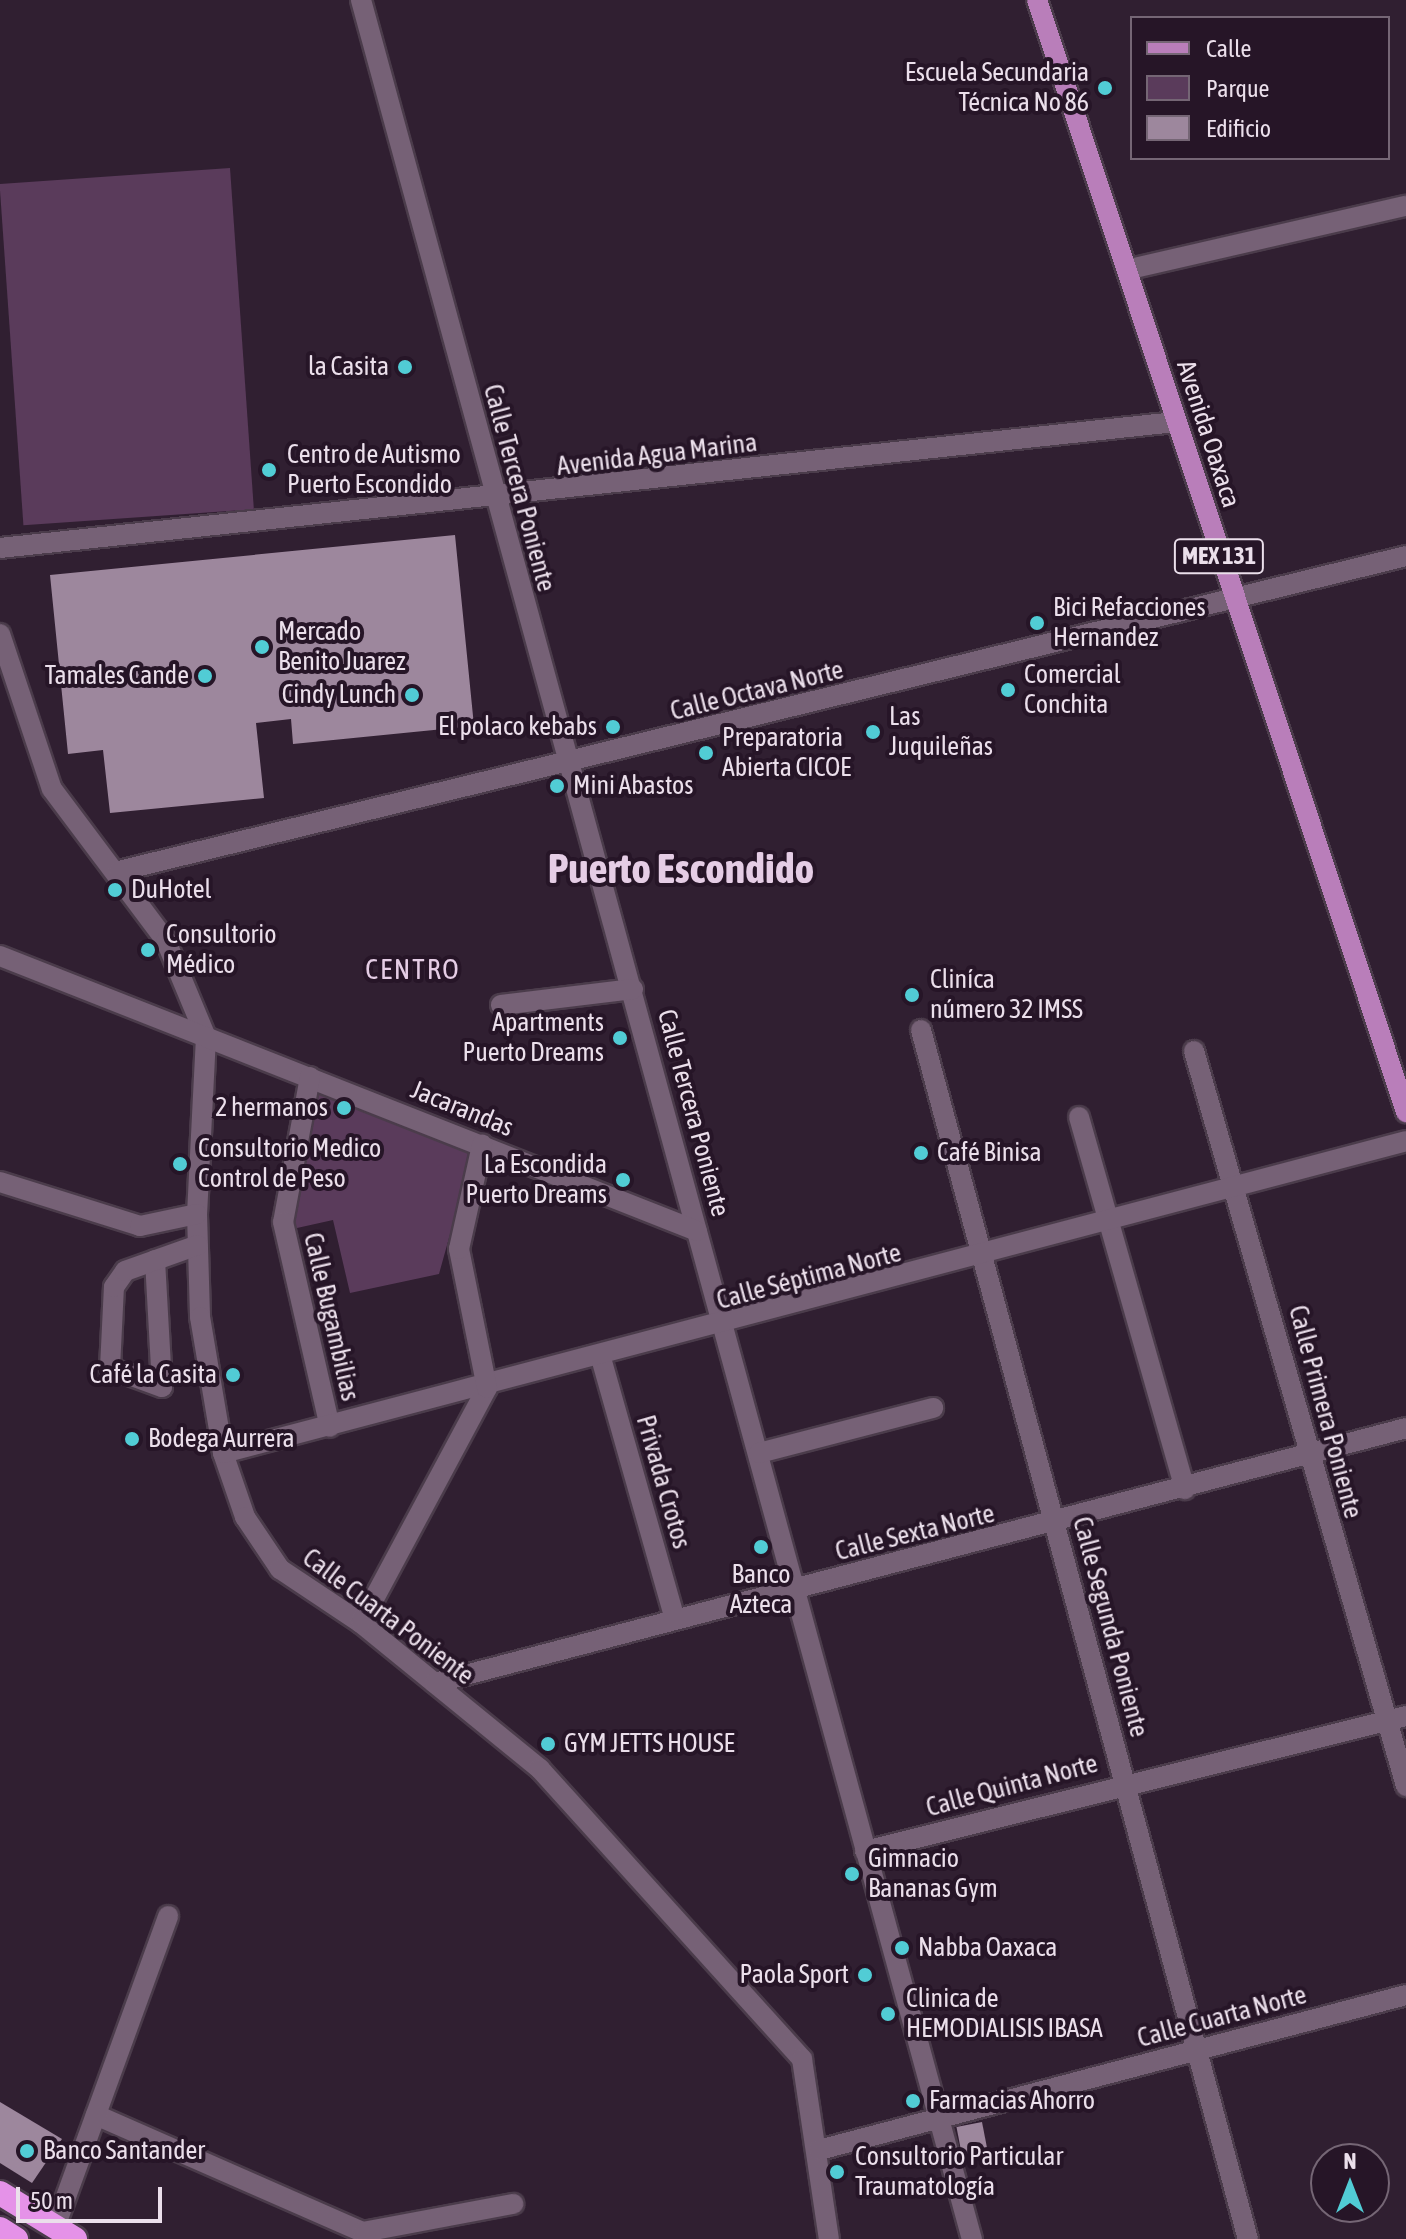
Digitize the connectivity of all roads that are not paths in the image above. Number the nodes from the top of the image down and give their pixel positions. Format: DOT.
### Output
graph roads {
  1 [pos="361,0"];
  2 [pos="1037,0"];
  3 [pos="1406,206"];
  4 [pos="1130,269"];
  5 [pos="1175,422"];
  6 [pos="494,500"];
  7 [pos="0,548"];
  8 [pos="1406,556"];
  9 [pos="1235,603"];
  10 [pos="0,634"];
  11 [pos="569,763"];
  12 [pos="119,871"];
  13 [pos="0,956"];
  14 [pos="633,989"];
  15 [pos="501,1005"];
  16 [pos="921,1030"];
  17 [pos="206,1037"];
  18 [pos="1194,1051"];
  19 [pos="310,1077"];
  20 [pos="1406,1112"];
  21 [pos="1079,1117"];
  22 [pos="1406,1141"];
  23 [pos="482,1145"];
  24 [pos="0,1182"];
  25 [pos="1238,1187"];
  26 [pos="197,1214"];
  27 [pos="1110,1220"];
  28 [pos="697,1231"];
  29 [pos="198,1245"];
  30 [pos="984,1257"];
  31 [pos="155,1260"];
  32 [pos="724,1326"];
  33 [pos="601,1358"];
  34 [pos="487,1388"];
  35 [pos="933,1408"];
  36 [pos="330,1427"];
  37 [pos="1406,1428"];
  38 [pos="223,1453"];
  39 [pos="759,1453"];
  40 [pos="1307,1454"];
  41 [pos="1185,1489"];
  42 [pos="1056,1525"];
  43 [pos="795,1590"];
  44 [pos="675,1620"];
  45 [pos="361,1623"];
  46 [pos="435,1683"];
  47 [pos="1397,1719"];
  48 [pos="1125,1783"];
  49 [pos="1406,1786"];
  50 [pos="865,1851"];
  51 [pos="168,1916"];
  52 [pos="1406,1995"];
  53 [pos="1197,2050"];
  54 [pos="96,2115"];
  55 [pos="939,2119"];
  56 [pos="819,2150"];
  57 [pos="0,2193"];
  58 [pos="513,2204"];
  59 [pos="0,2229"];
  60 [pos="65,2233"];
  61 [pos="16,2239"];
  62 [pos="829,2239"];
  63 [pos="972,2239"];
  64 [pos="1248,2239"];
  1 -- 6 [label="street, Calle Tercera Poniente"];
  2 -- 4 [label="main road, Avenida Oaxaca / MEX 131"];
  3 -- 4 [label="street"];
  4 -- 5 [label="main road, Avenida Oaxaca / MEX 131"];
  5 -- 6 [label="street, Avenida Agua Marina"];
  5 -- 9 [label="main road, Avenida Oaxaca / MEX 131"];
  6 -- 7 [label="street, Avenida Agua Marina"];
  6 -- 11 [label="street, Calle Tercera Poniente"];
  8 -- 9 [label="street, Calle Octava Norte"];
  9 -- 11 [label="street, Calle Octava Norte"];
  9 -- 20 [label="main road, Avenida Oaxaca / MEX 131"];
  10 -- 12 [label="street, Calle Cuarta Poniente"];
  11 -- 12 [label="street, Calle Octava Norte"];
  11 -- 14 [label="street, Calle Tercera Poniente"];
  12 -- 17 [label="street, Calle Cuarta Poniente"];
  13 -- 17 [label="street, Jacarandas"];
  14 -- 15 [label="street"];
  14 -- 28 [label="street, Calle Tercera Poniente"];
  16 -- 30 [label="street, Calle Segunda Poniente"];
  17 -- 19 [label="street, Jacarandas"];
  17 -- 26 [label="street, Calle Cuarta Poniente"];
  18 -- 25 [label="street, Calle Primera Poniente"];
  19 -- 23 [label="street, Jacarandas"];
  19 -- 36 [label="street, Calle Bugambilias"];
  21 -- 27 [label="street"];
  22 -- 25 [label="street, Calle Séptima Norte"];
  23 -- 28 [label="street, Jacarandas"];
  23 -- 34 [label="street"];
  24 -- 26 [label="street"];
  25 -- 27 [label="street, Calle Séptima Norte"];
  25 -- 40 [label="street, Calle Primera Poniente"];
  26 -- 29 [label="street, Calle Cuarta Poniente"];
  27 -- 30 [label="street, Calle Séptima Norte"];
  27 -- 41 [label="street"];
  28 -- 32 [label="street, Calle Tercera Poniente"];
  29 -- 31 [label="street"];
  29 -- 38 [label="street, Calle Cuarta Poniente"];
  30 -- 32 [label="street, Calle Séptima Norte"];
  30 -- 42 [label="street, Calle Segunda Poniente"];
  31 -- 31 [label="street"];
  32 -- 33 [label="street, Calle Séptima Norte"];
  32 -- 39 [label="street, Calle Tercera Poniente"];
  33 -- 34 [label="street, Calle Séptima Norte"];
  33 -- 44 [label="street, Privada Crotos"];
  34 -- 36 [label="street, Calle Séptima Norte"];
  34 -- 45 [label="street"];
  35 -- 39 [label="street"];
  36 -- 38 [label="street, Calle Séptima Norte"];
  37 -- 40 [label="street, Calle Sexta Norte"];
  38 -- 45 [label="street, Calle Cuarta Poniente"];
  39 -- 43 [label="street, Calle Tercera Poniente"];
  40 -- 41 [label="street, Calle Sexta Norte"];
  40 -- 47 [label="street, Calle Primera Poniente"];
  41 -- 42 [label="street, Calle Sexta Norte"];
  42 -- 43 [label="street, Calle Sexta Norte"];
  42 -- 48 [label="street, Calle Segunda Poniente"];
  43 -- 44 [label="street, Calle Sexta Norte"];
  43 -- 50 [label="street, Calle Tercera Poniente"];
  44 -- 46 [label="street, Calle Sexta Norte"];
  45 -- 46 [label="street, Calle Cuarta Poniente"];
  46 -- 56 [label="street, Calle Cuarta Poniente"];
  47 -- 48 [label="street, Calle Quinta Norte"];
  47 -- 49 [label="street, Calle Primera Poniente"];
  48 -- 50 [label="street, Calle Quinta Norte"];
  48 -- 53 [label="street, Calle Segunda Poniente"];
  50 -- 55 [label="street, Calle Tercera Poniente"];
  51 -- 54 [label="street"];
  52 -- 53 [label="street, Calle Cuarta Norte"];
  53 -- 55 [label="street, Calle Cuarta Norte"];
  53 -- 64 [label="street, Calle Segunda Poniente"];
  54 -- 58 [label="street"];
  54 -- 60 [label="street"];
  55 -- 56 [label="street, Calle Cuarta Norte"];
  55 -- 63 [label="street, Calle Tercera Poniente"];
  56 -- 62 [label="street, Calle Cuarta Poniente"];
  57 -- 60 [label="highway"];
  59 -- 61 [label="highway"];
}
